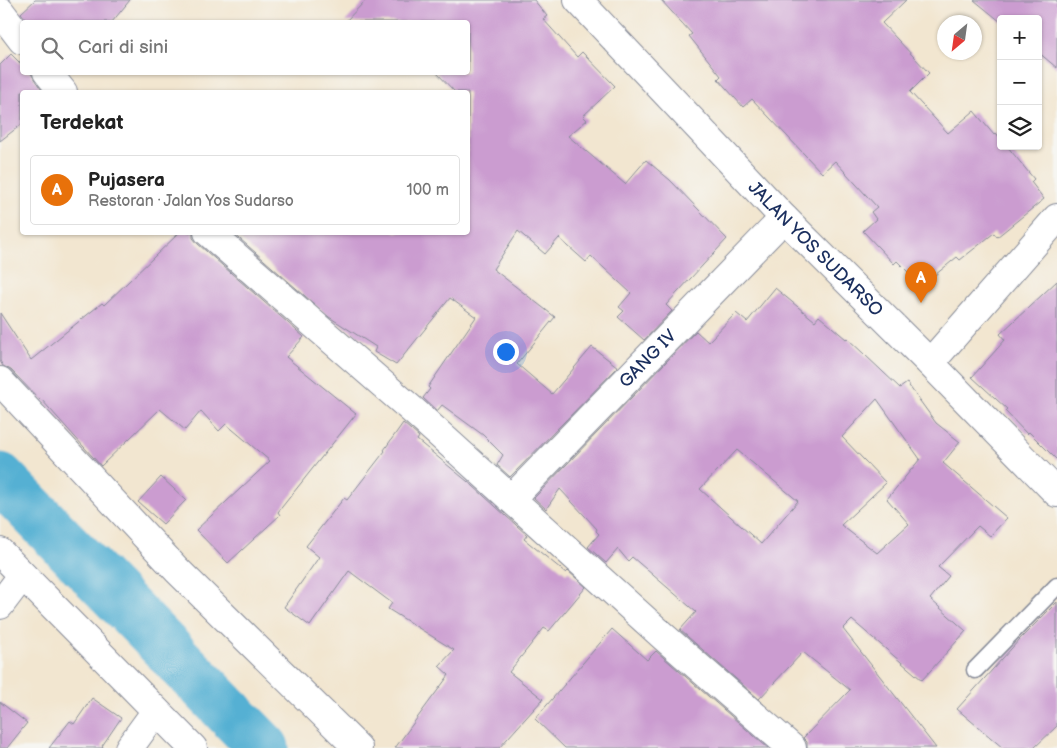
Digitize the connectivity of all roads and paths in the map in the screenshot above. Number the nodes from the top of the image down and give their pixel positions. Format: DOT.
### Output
graph roads {
  1 [pos="583,2"];
  2 [pos="0,11"];
  3 [pos="20,37"];
  4 [pos="50,75"];
  5 [pos="62,90"];
  6 [pos="784,218"];
  7 [pos="1057,218"];
  8 [pos="211,235"];
  9 [pos="930,363"];
  10 [pos="0,381"];
  11 [pos="1057,493"];
  12 [pos="511,499"];
  13 [pos="0,552"];
  14 [pos="22,576"];
  15 [pos="1057,586"];
  16 [pos="0,605"];
  17 [pos="976,670"];
  18 [pos="156,711"];
  19 [pos="129,748"];
  20 [pos="193,748"];
  21 [pos="358,748"];
  22 [pos="792,748"];
  1 -- 6 [label="street, JALAN YOS SUDARSO"];
  2 -- 3 [label="street"];
  4 -- 5 [label="street"];
  6 -- 9 [label="street, JALAN YOS SUDARSO"];
  6 -- 12 [label="street, GANG IV"];
  7 -- 9 [label="street"];
  8 -- 12 [label="street"];
  9 -- 11 [label="street, JALAN YOS SUDARSO"];
  10 -- 21 [label="street"];
  12 -- 22 [label="street"];
  13 -- 14 [label="street"];
  14 -- 16 [label="street"];
  14 -- 18 [label="street"];
  15 -- 17 [label="lane"];
  18 -- 19 [label="street"];
  18 -- 20 [label="street"];
}
